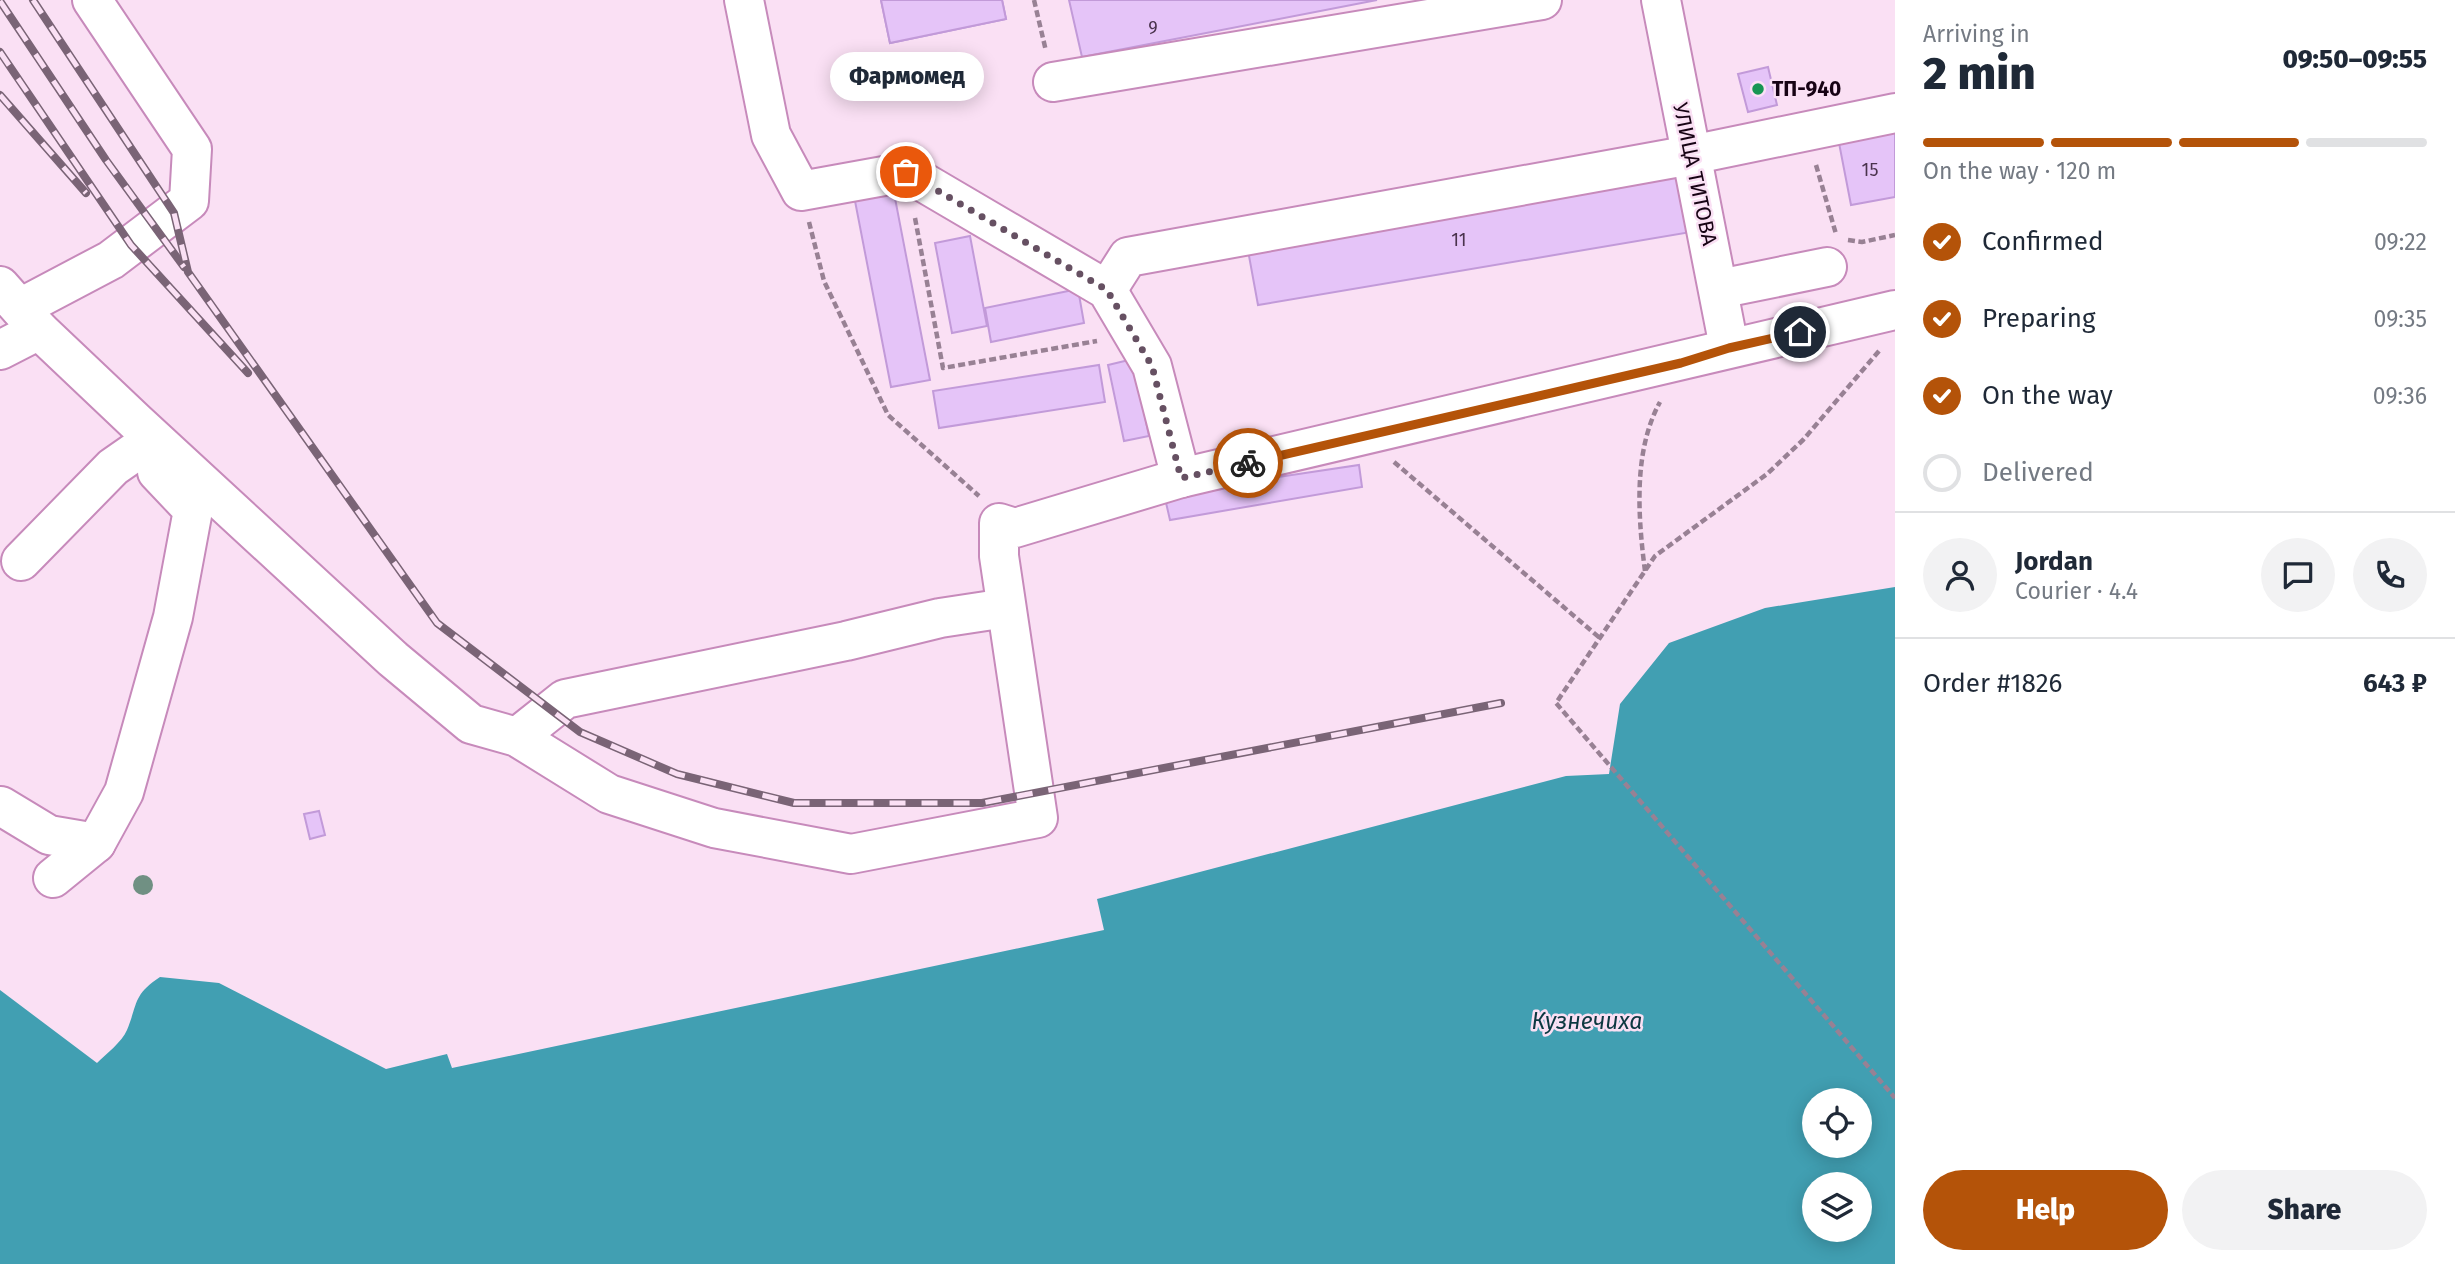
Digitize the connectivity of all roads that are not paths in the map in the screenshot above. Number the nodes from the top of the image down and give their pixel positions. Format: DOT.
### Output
graph roads {
  1 [pos="92,0"];
  2 [pos="744,0"];
  3 [pos="1542,0"];
  4 [pos="1661,0"];
  5 [pos="1053,82"];
  6 [pos="1895,113"];
  7 [pos="1691,155"];
  8 [pos="1826,267"];
  9 [pos="1719,289"];
  10 [pos="1107,290"];
  11 [pos="19,308"];
  12 [pos="1891,326"];
  13 [pos="1729,348"];
  14 [pos="0,350"];
  15 [pos="136,436"];
  16 [pos="1181,478"];
  17 [pos="21,561"];
  18 [pos="1006,608"];
  19 [pos="517,737"];
  20 [pos="1,806"];
  21 [pos="96,843"];
  22 [pos="53,878"];
  1 -- 11 [label="street"];
  2 -- 10 [label="street"];
  3 -- 5 [label="street"];
  4 -- 7 [label="street, УЛИЦА ТИТОВА"];
  6 -- 7 [label="street"];
  7 -- 9 [label="street, УЛИЦА ТИТОВА"];
  7 -- 10 [label="street"];
  8 -- 9 [label="street"];
  9 -- 13 [label="street, УЛИЦА ТИТОВА"];
  10 -- 16 [label="street"];
  11 -- 14 [label="street"];
  11 -- 15 [label="street"];
  12 -- 13 [label="street"];
  13 -- 16 [label="street"];
  15 -- 17 [label="street"];
  15 -- 19 [label="street"];
  15 -- 21 [label="street"];
  16 -- 18 [label="street"];
  18 -- 19 [label="street"];
  18 -- 19 [label="street"];
  20 -- 21 [label="street"];
  21 -- 22 [label="street"];
}
